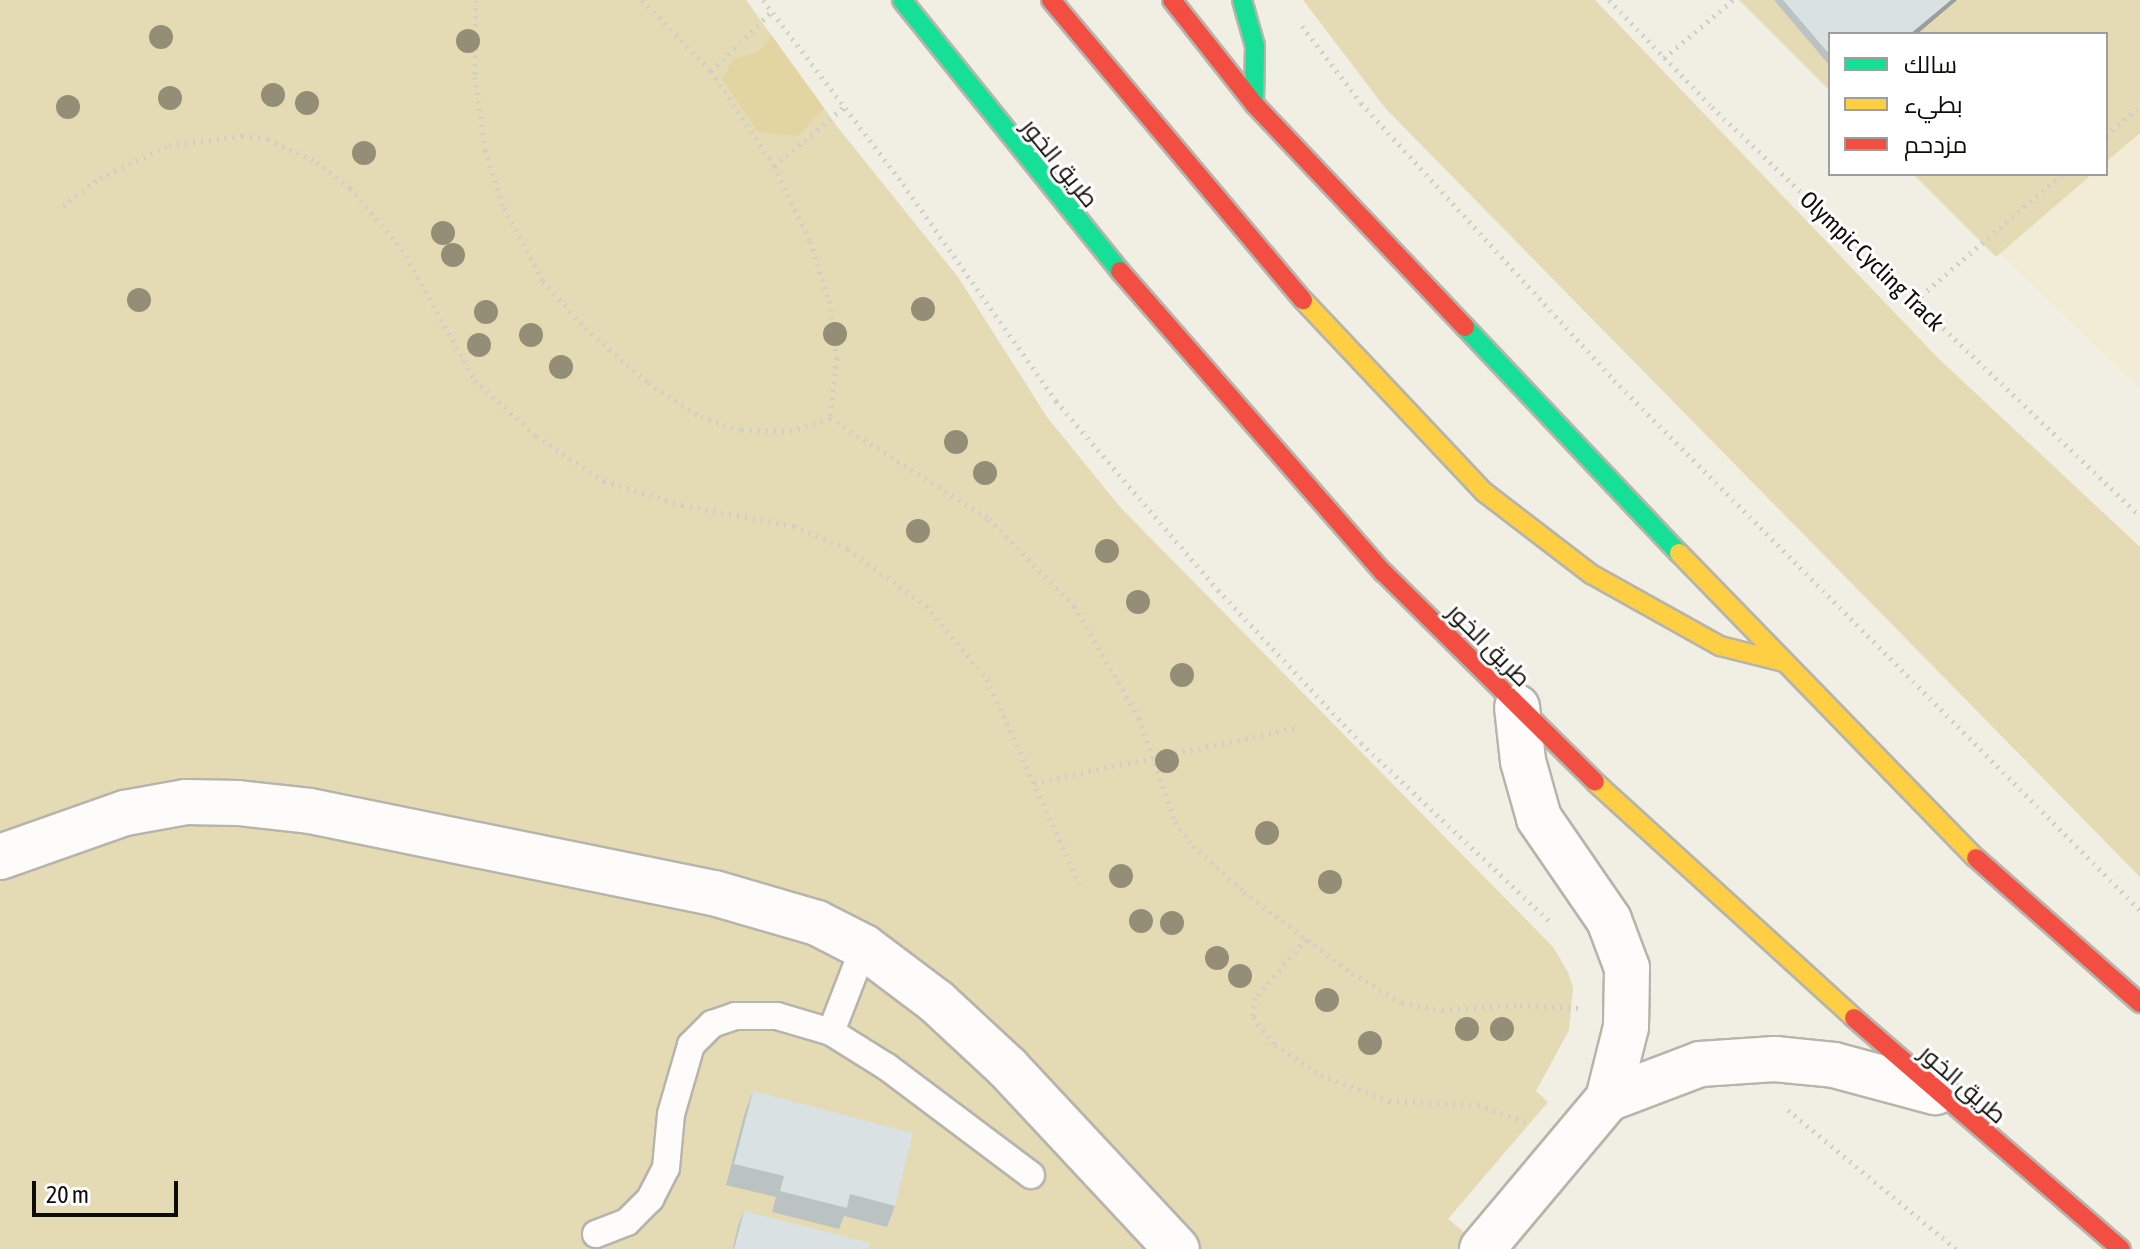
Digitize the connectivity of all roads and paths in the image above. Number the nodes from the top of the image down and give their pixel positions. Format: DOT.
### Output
graph roads {
  1 [pos="476,0"];
  2 [pos="642,0"];
  3 [pos="763,0"];
  4 [pos="902,0"];
  5 [pos="1051,0"];
  6 [pos="1172,0"];
  7 [pos="1242,0"];
  8 [pos="1609,0"];
  9 [pos="1733,0"];
  10 [pos="771,12"];
  11 [pos="1299,23"];
  12 [pos="1664,58"];
  13 [pos="711,71"];
  14 [pos="1254,104"];
  15 [pos="2140,106"];
  16 [pos="844,107"];
  17 [pos="2108,134"];
  18 [pos="774,166"];
  19 [pos="2060,176"];
  20 [pos="63,206"];
  21 [pos="1915,301"];
  22 [pos="830,418"];
  23 [pos="2140,516"];
  24 [pos="1784,662"];
  25 [pos="1517,707"];
  26 [pos="1296,728"];
  27 [pos="1153,756"];
  28 [pos="1034,783"];
  29 [pos="0,857"];
  30 [pos="1079,884"];
  31 [pos="2140,910"];
  32 [pos="1558,930"];
  33 [pos="1306,939"];
  34 [pos="864,947"];
  35 [pos="2140,1003"];
  36 [pos="1626,1027"];
  37 [pos="831,1032"];
  38 [pos="1935,1092"];
  39 [pos="1608,1099"];
  40 [pos="1779,1103"];
  41 [pos="1565,1152"];
  42 [pos="1031,1175"];
  43 [pos="596,1234"];
  44 [pos="1177,1249"];
  45 [pos="1482,1249"];
  46 [pos="1956,1249"];
  47 [pos="2121,1249"];
  1 -- 22 [label="path"];
  2 -- 13 [label="path"];
  3 -- 10 [label="path"];
  4 -- 25 [label="highway, طريق الخور"];
  5 -- 24 [label="highway"];
  6 -- 14 [label="highway"];
  7 -- 14 [label="highway"];
  8 -- 12 [label="path, Olympic Cycling Track"];
  9 -- 12 [label="path"];
  10 -- 13 [label="path"];
  10 -- 16 [label="path"];
  11 -- 31 [label="path"];
  12 -- 21 [label="path, Olympic Cycling Track"];
  13 -- 18 [label="path"];
  14 -- 24 [label="highway"];
  15 -- 17 [label="path"];
  16 -- 18 [label="path"];
  16 -- 32 [label="path"];
  18 -- 22 [label="path"];
  19 -- 21 [label="path"];
  20 -- 28 [label="path"];
  21 -- 23 [label="path, Olympic Cycling Track"];
  22 -- 27 [label="path"];
  24 -- 35 [label="highway"];
  25 -- 36 [label="street"];
  25 -- 38 [label="highway, طريق الخور"];
  26 -- 27 [label="path"];
  27 -- 28 [label="path"];
  27 -- 33 [label="path"];
  28 -- 30 [label="path"];
  29 -- 34 [label="street"];
  33 -- 36 [label="path"];
  33 -- 41 [label="path"];
  34 -- 37 [label="lane"];
  34 -- 44 [label="street"];
  36 -- 39 [label="street"];
  37 -- 42 [label="lane"];
  37 -- 43 [label="lane"];
  38 -- 39 [label="street"];
  38 -- 47 [label="highway, طريق الخور"];
  39 -- 41 [label="street"];
  40 -- 46 [label="path"];
  41 -- 45 [label="street"];
}
